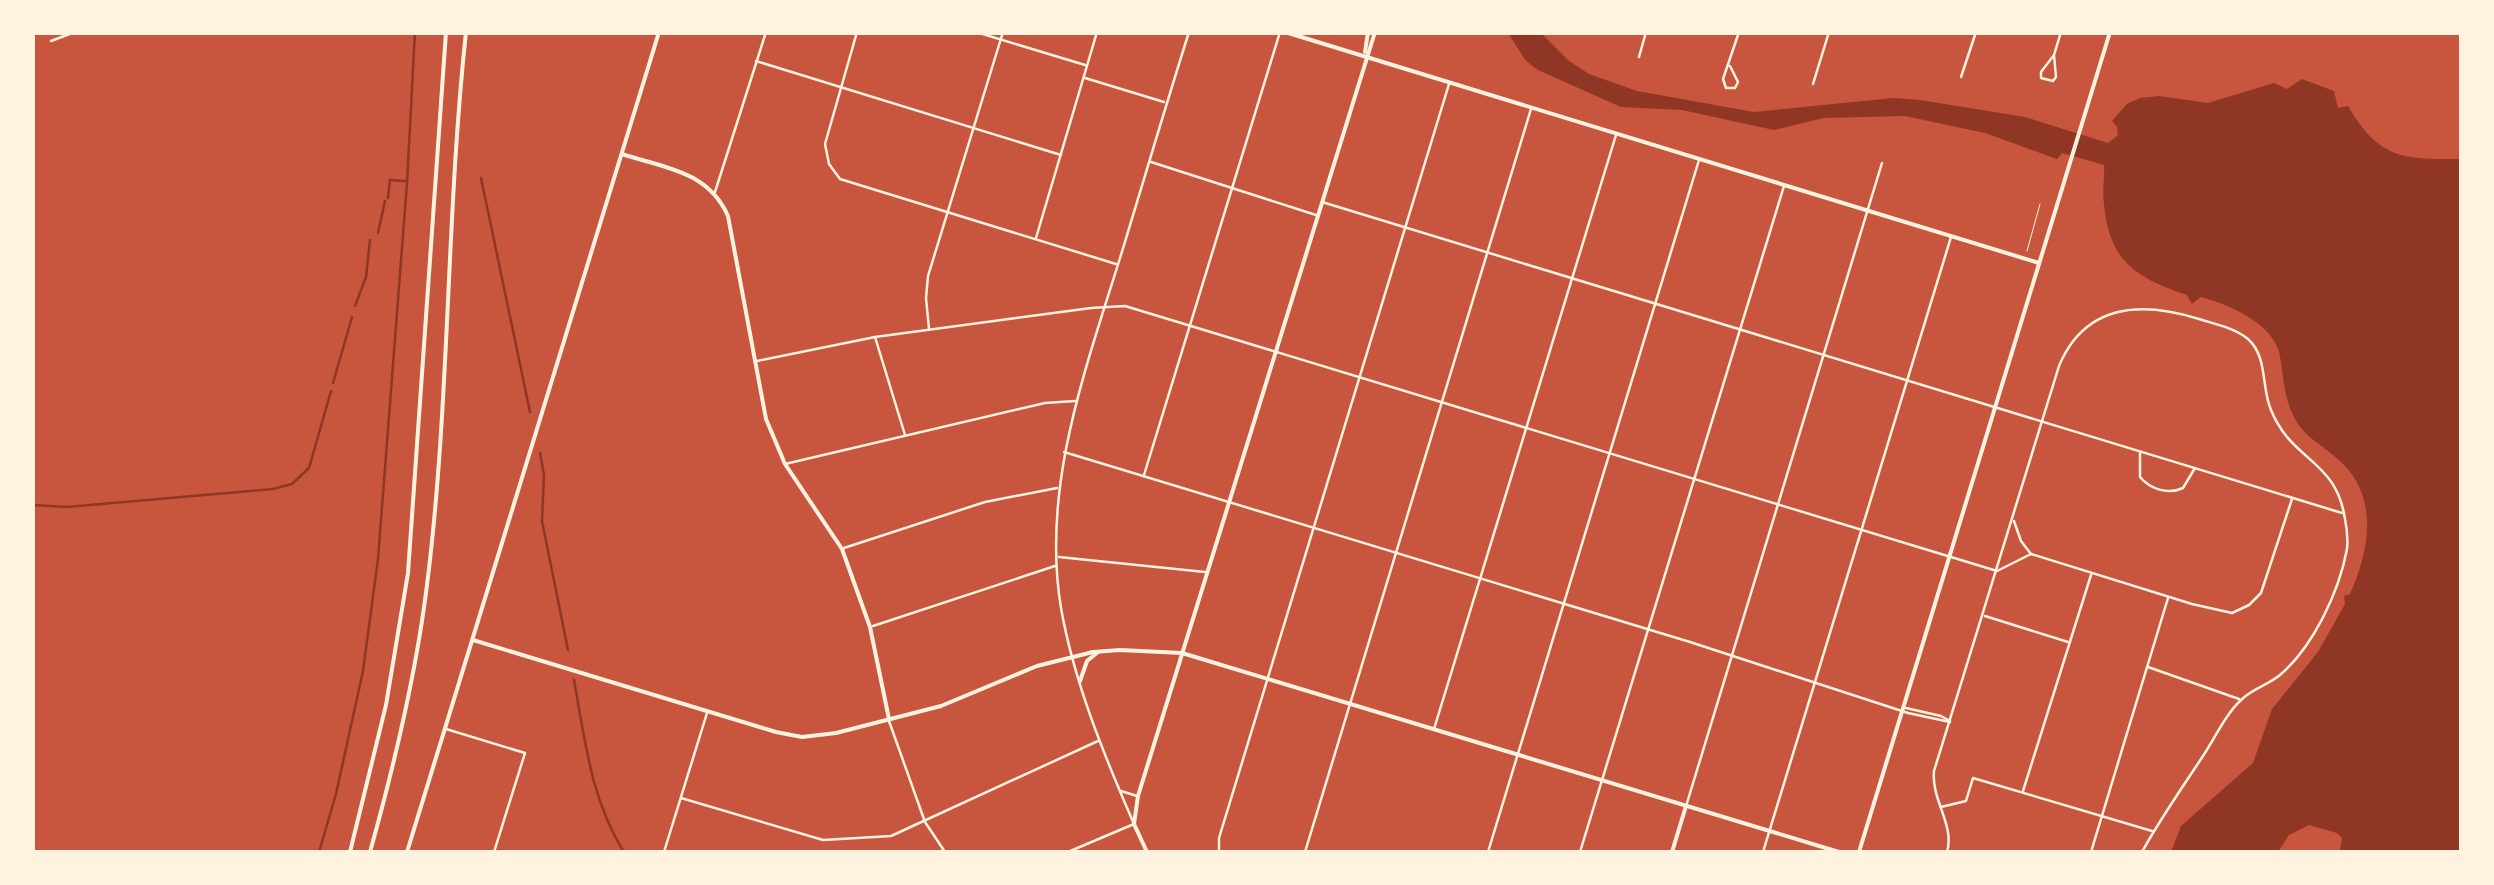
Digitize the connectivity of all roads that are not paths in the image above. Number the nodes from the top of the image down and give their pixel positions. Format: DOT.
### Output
graph roads {
  1 [pos="75,32"];
  2 [pos="446,32"];
  3 [pos="466,32"];
  4 [pos="660,32"];
  5 [pos="766,32"];
  6 [pos="857,32"];
  7 [pos="976,32"];
  8 [pos="1002,32"];
  9 [pos="1098,32"];
  10 [pos="1188,32"];
  11 [pos="1282,32"];
  12 [pos="1371,32"];
  13 [pos="1646,32"];
  14 [pos="1739,32"];
  15 [pos="1829,32"];
  16 [pos="1964,32"];
  17 [pos="2061,32"];
  18 [pos="2102,32"];
  19 [pos="1975,34"];
  20 [pos="2109,36"];
  21 [pos="1000,40"];
  22 [pos="51,41"];
  23 [pos="2054,55"];
  24 [pos="1365,57"];
  25 [pos="1639,57"];
  26 [pos="756,62"];
  27 [pos="1087,66"];
  28 [pos="1730,66"];
  29 [pos="1961,77"];
  30 [pos="1084,78"];
  31 [pos="1449,83"];
  32 [pos="1813,84"];
  33 [pos="840,87"];
  34 [pos="1167,103"];
  35 [pos="1531,108"];
  36 [pos="973,128"];
  37 [pos="1616,134"];
  38 [pos="622,154"];
  39 [pos="1061,155"];
  40 [pos="1700,158"];
  41 [pos="1150,161"];
  42 [pos="1882,163"];
  43 [pos="1784,184"];
  44 [pos="1231,188"];
  45 [pos="715,192"];
  46 [pos="1320,202"];
  47 [pos="2040,204"];
  48 [pos="1868,210"];
  49 [pos="947,213"];
  50 [pos="1316,215"];
  51 [pos="1404,226"];
  52 [pos="1952,236"];
  53 [pos="1036,239"];
  54 [pos="2027,251"];
  55 [pos="1488,252"];
  56 [pos="2039,263"];
  57 [pos="1118,264"];
  58 [pos="1571,277"];
  59 [pos="1655,303"];
  60 [pos="1104,307"];
  61 [pos="1189,326"];
  62 [pos="1741,329"];
  63 [pos="930,330"];
  64 [pos="875,337"];
  65 [pos="1274,352"];
  66 [pos="1823,354"];
  67 [pos="756,361"];
  68 [pos="1359,378"];
  69 [pos="1907,380"];
  70 [pos="1076,401"];
  71 [pos="1442,403"];
  72 [pos="1996,407"];
  73 [pos="2042,421"];
  74 [pos="1524,429"];
  75 [pos="906,436"];
  76 [pos="2140,451"];
  77 [pos="1064,452"];
  78 [pos="1609,454"];
  79 [pos="785,464"];
  80 [pos="2195,468"];
  81 [pos="1144,475"];
  82 [pos="1695,481"];
  83 [pos="1059,488"];
  84 [pos="2292,498"];
  85 [pos="1228,502"];
  86 [pos="1777,506"];
  87 [pos="2344,514"];
  88 [pos="2013,519"];
  89 [pos="1313,528"];
  90 [pos="1863,532"];
  91 [pos="842,549"];
  92 [pos="1396,554"];
  93 [pos="2031,554"];
  94 [pos="1057,557"];
  95 [pos="1950,557"];
  96 [pos="1057,566"];
  97 [pos="1997,571"];
  98 [pos="1206,572"];
  99 [pos="2092,573"];
  100 [pos="1480,580"];
  101 [pos="2168,597"];
  102 [pos="1564,604"];
  103 [pos="1984,616"];
  104 [pos="870,627"];
  105 [pos="1649,630"];
  106 [pos="473,640"];
  107 [pos="2070,643"];
  108 [pos="1100,651"];
  109 [pos="1182,653"];
  110 [pos="1732,655"];
  111 [pos="1071,657"];
  112 [pos="2147,667"];
  113 [pos="1267,678"];
  114 [pos="1080,681"];
  115 [pos="1816,682"];
  116 [pos="2240,700"];
  117 [pos="1351,703"];
  118 [pos="1904,709"];
  119 [pos="707,711"];
  120 [pos="889,719"];
  121 [pos="1950,722"];
  122 [pos="444,728"];
  123 [pos="1434,729"];
  124 [pos="1100,740"];
  125 [pos="1518,754"];
  126 [pos="1603,780"];
  127 [pos="1120,790"];
  128 [pos="2022,794"];
  129 [pos="1138,796"];
  130 [pos="681,798"];
  131 [pos="1686,806"];
  132 [pos="1940,808"];
  133 [pos="2102,816"];
  134 [pos="925,822"];
  135 [pos="1134,824"];
  136 [pos="1770,831"];
  137 [pos="2153,832"];
  138 [pos="350,852"];
  139 [pos="370,852"];
  140 [pos="408,852"];
  141 [pos="494,852"];
  142 [pos="664,852"];
  143 [pos="945,852"];
  144 [pos="1068,852"];
  145 [pos="1147,852"];
  146 [pos="1219,852"];
  147 [pos="1306,852"];
  148 [pos="1488,852"];
  149 [pos="1580,852"];
  150 [pos="1672,852"];
  151 [pos="1764,852"];
  152 [pos="1839,852"];
  153 [pos="1860,852"];
  154 [pos="1947,852"];
  155 [pos="2091,852"];
  156 [pos="2142,852"];
  1 -- 22 [label="street"];
  2 -- 138 [label="street"];
  3 -- 139 [label="street"];
  4 -- 38 [label="street"];
  5 -- 26 [label="street"];
  6 -- 33 [label="street"];
  7 -- 21 [label="street"];
  8 -- 21 [label="street"];
  9 -- 27 [label="street"];
  10 -- 34 [label="street"];
  11 -- 24 [label="street"];
  11 -- 44 [label="street"];
  12 -- 24 [label="street"];
  13 -- 25 [label="street"];
  14 -- 28 [label="street"];
  15 -- 32 [label="street"];
  16 -- 19 [label="street"];
  17 -- 23 [label="street"];
  18 -- 20 [label="street"];
  19 -- 29 [label="street"];
  20 -- 56 [label="street"];
  21 -- 27 [label="street"];
  21 -- 36 [label="street"];
  23 -- 23 [label="street"];
  24 -- 31 [label="street"];
  24 -- 46 [label="street"];
  26 -- 33 [label="street"];
  26 -- 45 [label="street"];
  27 -- 30 [label="street"];
  30 -- 34 [label="street"];
  30 -- 39 [label="street"];
  31 -- 35 [label="street"];
  31 -- 51 [label="street"];
  33 -- 36 [label="street"];
  33 -- 49 [label="street"];
  34 -- 41 [label="street"];
  35 -- 37 [label="street"];
  35 -- 55 [label="street"];
  36 -- 39 [label="street"];
  36 -- 49 [label="street"];
  37 -- 40 [label="street"];
  37 -- 58 [label="street"];
  38 -- 45 [label="street"];
  38 -- 106 [label="street"];
  39 -- 53 [label="street"];
  40 -- 43 [label="street"];
  40 -- 59 [label="street"];
  41 -- 44 [label="street"];
  41 -- 57 [label="street"];
  42 -- 48 [label="street"];
  43 -- 48 [label="street"];
  43 -- 62 [label="street"];
  44 -- 50 [label="street"];
  44 -- 61 [label="street"];
  45 -- 67 [label="street"];
  46 -- 50 [label="street"];
  46 -- 51 [label="street"];
  47 -- 54 [label="lane"];
  48 -- 52 [label="street"];
  48 -- 66 [label="street"];
  49 -- 53 [label="street"];
  49 -- 63 [label="street"];
  50 -- 65 [label="street"];
  51 -- 55 [label="street"];
  51 -- 68 [label="street"];
  52 -- 56 [label="street"];
  52 -- 69 [label="street"];
  53 -- 57 [label="street"];
  55 -- 58 [label="street"];
  55 -- 71 [label="street"];
  56 -- 72 [label="street"];
  57 -- 60 [label="street"];
  58 -- 59 [label="street"];
  58 -- 74 [label="street"];
  59 -- 62 [label="street"];
  59 -- 78 [label="street"];
  60 -- 61 [label="street"];
  60 -- 63 [label="street"];
  60 -- 70 [label="street"];
  61 -- 65 [label="street"];
  61 -- 81 [label="street"];
  62 -- 66 [label="street"];
  62 -- 82 [label="street"];
  63 -- 64 [label="street"];
  64 -- 67 [label="street"];
  64 -- 75 [label="street"];
  65 -- 68 [label="street"];
  65 -- 85 [label="street"];
  66 -- 69 [label="street"];
  66 -- 86 [label="street"];
  67 -- 79 [label="street"];
  68 -- 71 [label="street"];
  68 -- 89 [label="street"];
  69 -- 72 [label="street"];
  69 -- 90 [label="street"];
  70 -- 75 [label="street"];
  70 -- 77 [label="street"];
  71 -- 74 [label="street"];
  71 -- 92 [label="street"];
  72 -- 73 [label="street"];
  72 -- 95 [label="street"];
  73 -- 76 [label="street"];
  73 -- 87 [label="street"];
  73 -- 88 [label="street"];
  74 -- 78 [label="street"];
  74 -- 100 [label="street"];
  75 -- 79 [label="street"];
  76 -- 80 [label="street"];
  76 -- 80 [label="street"];
  77 -- 81 [label="street"];
  77 -- 83 [label="street"];
  78 -- 82 [label="street"];
  78 -- 102 [label="street"];
  79 -- 91 [label="street"];
  80 -- 84 [label="street"];
  81 -- 85 [label="street"];
  82 -- 86 [label="street"];
  82 -- 105 [label="street"];
  83 -- 91 [label="street"];
  83 -- 94 [label="street"];
  84 -- 87 [label="street"];
  84 -- 101 [label="street"];
  85 -- 89 [label="street"];
  85 -- 98 [label="street"];
  86 -- 90 [label="street"];
  86 -- 110 [label="street"];
  87 -- 116 [label="street"];
  88 -- 93 [label="street"];
  88 -- 97 [label="street"];
  89 -- 92 [label="street"];
  89 -- 113 [label="street"];
  90 -- 95 [label="street"];
  90 -- 115 [label="street"];
  91 -- 104 [label="street"];
  92 -- 100 [label="street"];
  92 -- 117 [label="street"];
  93 -- 97 [label="street"];
  93 -- 99 [label="street"];
  94 -- 96 [label="street"];
  94 -- 98 [label="street"];
  95 -- 97 [label="street"];
  95 -- 118 [label="street"];
  96 -- 104 [label="street"];
  96 -- 111 [label="street"];
  97 -- 103 [label="street"];
  98 -- 109 [label="street"];
  99 -- 101 [label="street"];
  99 -- 107 [label="street"];
  100 -- 102 [label="street"];
  100 -- 123 [label="street"];
  101 -- 112 [label="street"];
  102 -- 105 [label="street"];
  102 -- 125 [label="street"];
  103 -- 107 [label="street"];
  103 -- 121 [label="street"];
  104 -- 120 [label="street"];
  105 -- 110 [label="street"];
  105 -- 126 [label="street"];
  106 -- 119 [label="street"];
  106 -- 122 [label="street"];
  107 -- 128 [label="street"];
  108 -- 109 [label="street"];
  108 -- 111 [label="street"];
  108 -- 114 [label="street"];
  109 -- 113 [label="street"];
  109 -- 129 [label="street"];
  110 -- 115 [label="street"];
  110 -- 131 [label="street"];
  111 -- 114 [label="street"];
  111 -- 120 [label="street"];
  112 -- 116 [label="street"];
  112 -- 133 [label="street"];
  113 -- 117 [label="street"];
  113 -- 146 [label="street"];
  114 -- 124 [label="street"];
  115 -- 118 [label="street"];
  115 -- 136 [label="street"];
  116 -- 137 [label="street"];
  117 -- 123 [label="street"];
  117 -- 147 [label="street"];
  118 -- 121 [label="street"];
  118 -- 153 [label="street"];
  119 -- 120 [label="street"];
  119 -- 130 [label="street"];
  120 -- 134 [label="street"];
  121 -- 132 [label="street"];
  122 -- 140 [label="street"];
  122 -- 141 [label="street"];
  123 -- 125 [label="street"];
  124 -- 127 [label="street"];
  124 -- 134 [label="street"];
  125 -- 126 [label="street"];
  125 -- 148 [label="street"];
  126 -- 131 [label="street"];
  126 -- 149 [label="street"];
  127 -- 129 [label="street"];
  127 -- 135 [label="street"];
  128 -- 132 [label="street"];
  128 -- 133 [label="street"];
  129 -- 135 [label="street"];
  130 -- 134 [label="street"];
  130 -- 142 [label="street"];
  131 -- 136 [label="street"];
  131 -- 150 [label="street"];
  132 -- 154 [label="street"];
  133 -- 137 [label="street"];
  133 -- 155 [label="street"];
  134 -- 143 [label="street"];
  135 -- 144 [label="street"];
  135 -- 145 [label="street"];
  136 -- 151 [label="street"];
  136 -- 152 [label="street"];
  137 -- 156 [label="street"];
}
